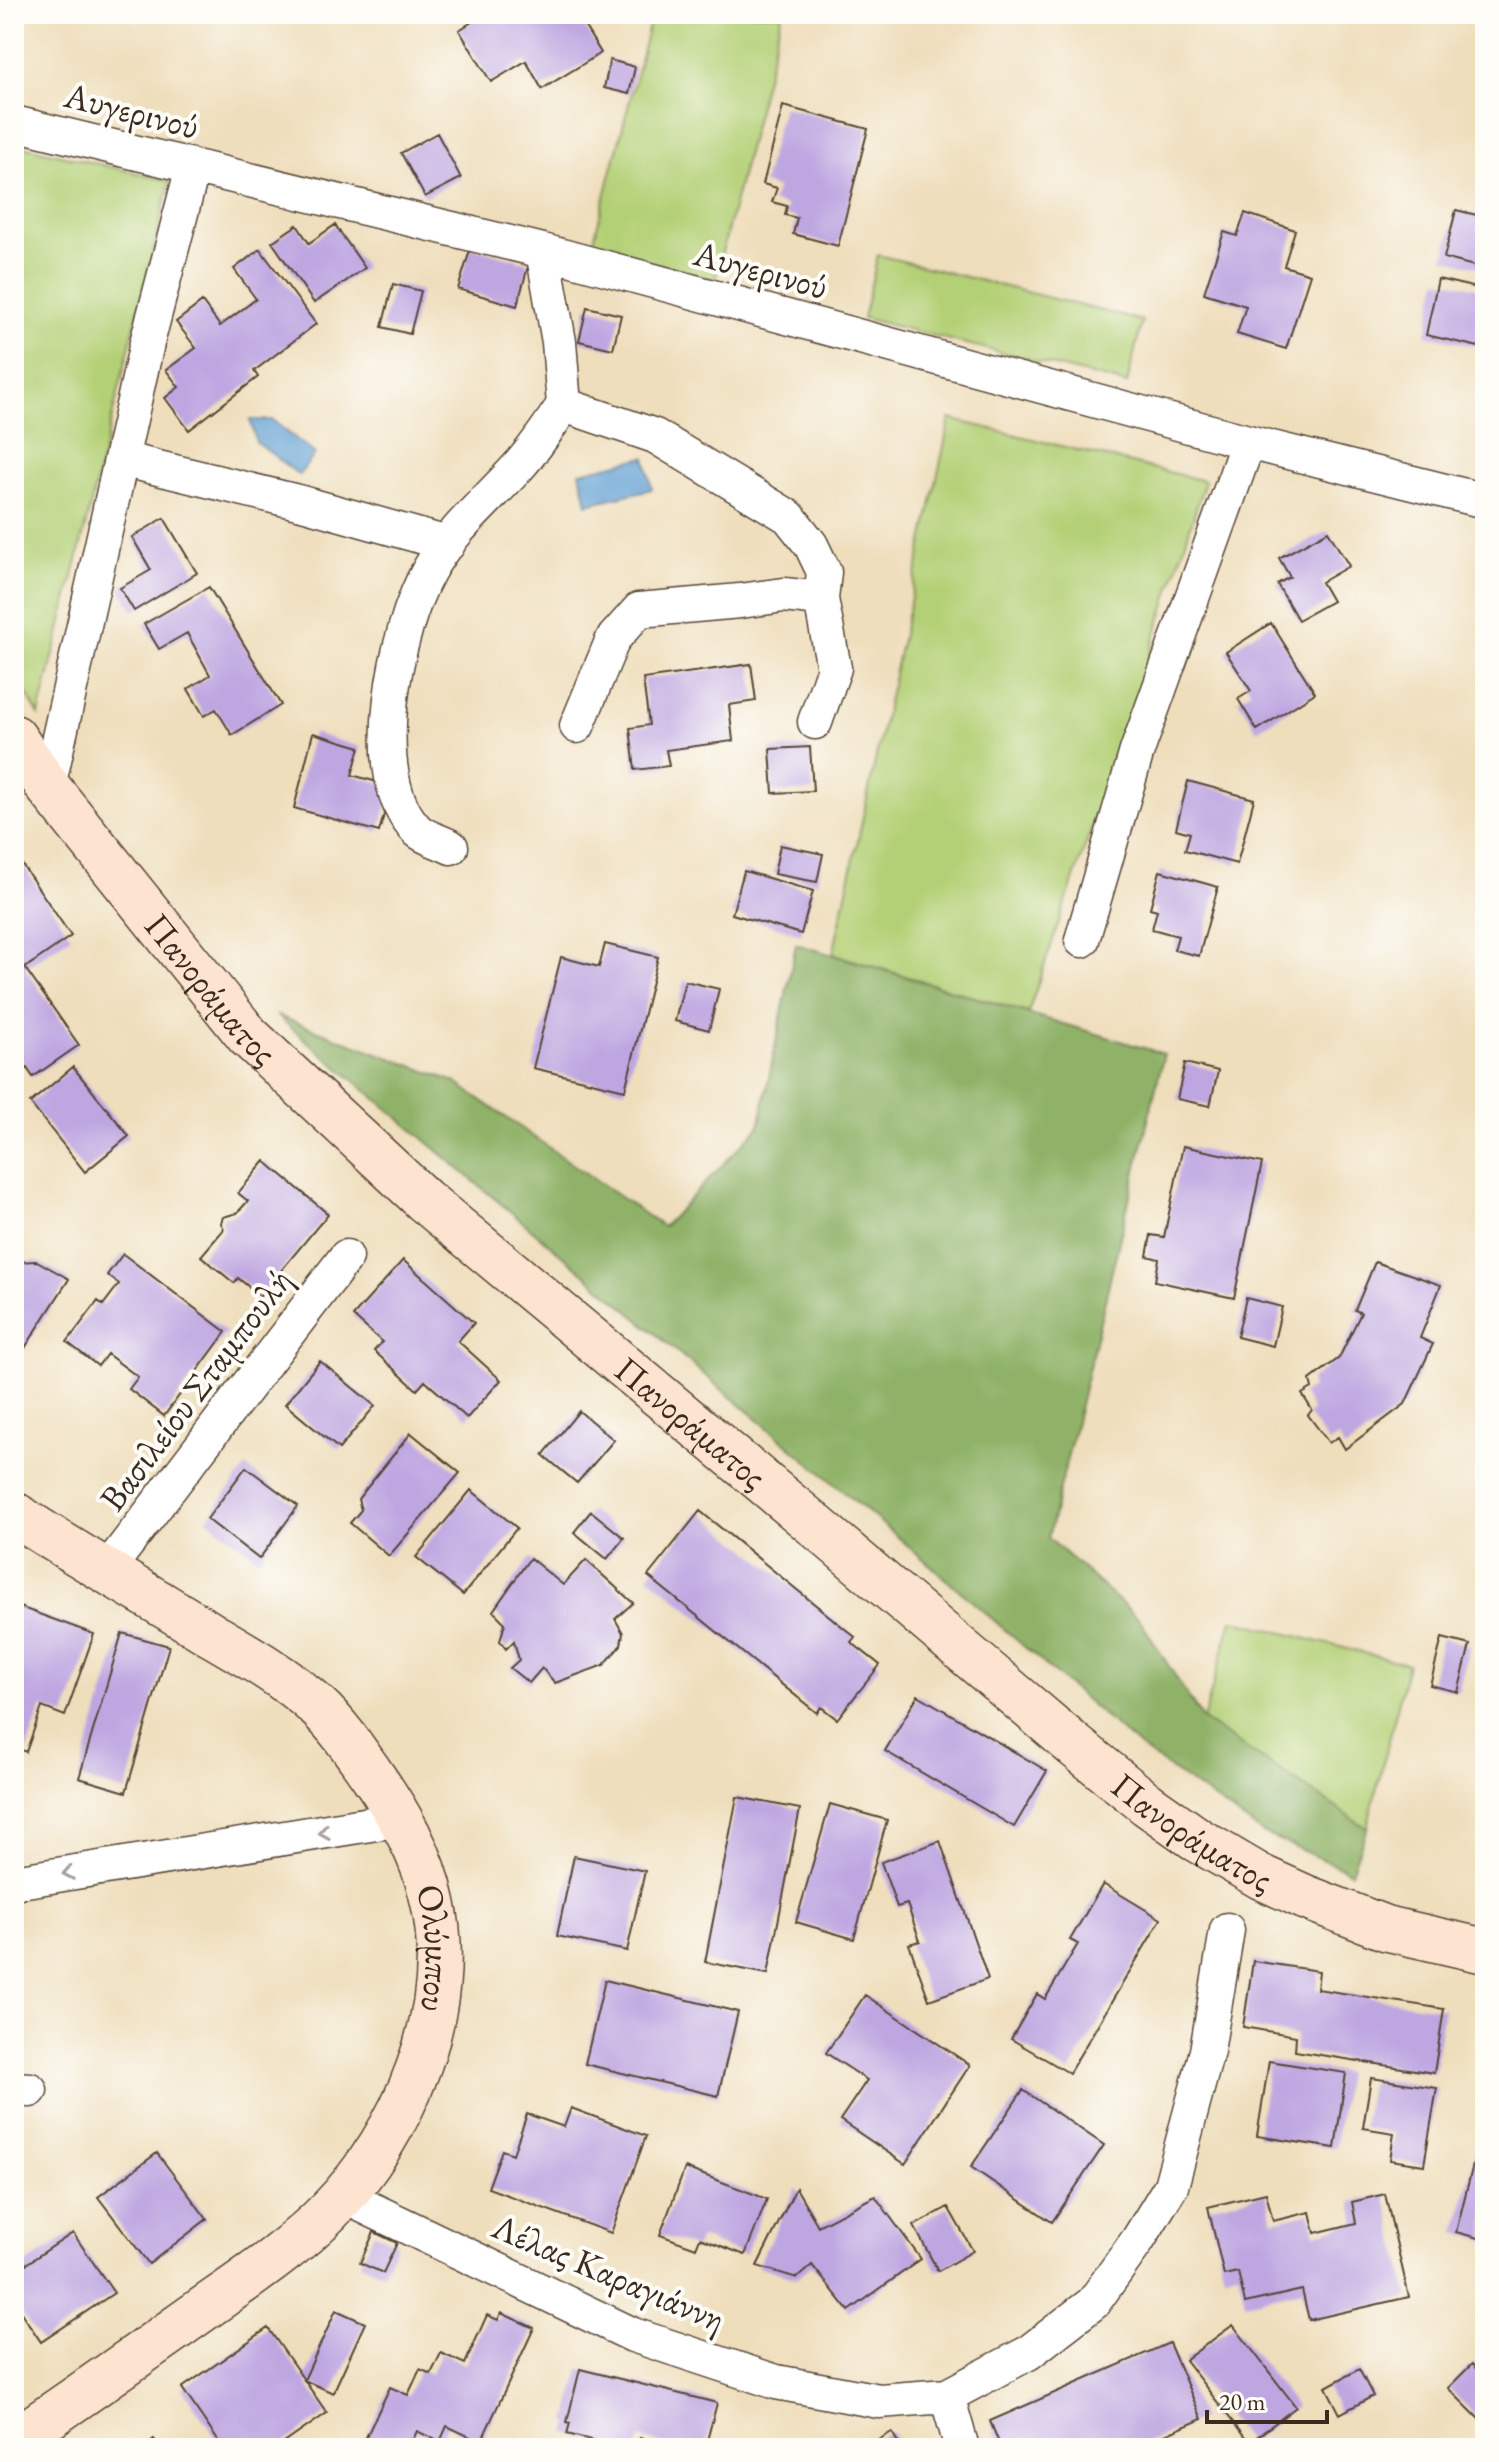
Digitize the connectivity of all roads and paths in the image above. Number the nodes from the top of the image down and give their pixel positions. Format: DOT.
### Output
graph roads {
  1 [pos="14,123"];
  2 [pos="193,167"];
  3 [pos="543,251"];
  4 [pos="564,405"];
  5 [pos="1248,442"];
  6 [pos="121,459"];
  7 [pos="1485,501"];
  8 [pos="448,544"];
  9 [pos="821,599"];
  10 [pos="815,722"];
  11 [pos="577,726"];
  12 [pos="14,737"];
  13 [pos="48,787"];
  14 [pos="451,847"];
  15 [pos="1082,940"];
  16 [pos="346,1257"];
  17 [pos="14,1514"];
  18 [pos="107,1570"];
  19 [pos="401,1819"];
  20 [pos="14,1882"];
  21 [pos="1227,1930"];
  22 [pos="1485,1951"];
  23 [pos="343,2196"];
  24 [pos="947,2396"];
  25 [pos="14,2441"];
  26 [pos="962,2448"];
  1 -- 2 [label="street, Αυγερινού"];
  2 -- 3 [label="street, Αυγερινού"];
  2 -- 6 [label="street"];
  3 -- 4 [label="street"];
  3 -- 5 [label="street, Αυγερινού"];
  4 -- 8 [label="street"];
  4 -- 9 [label="street"];
  5 -- 7 [label="street, Αυγερινού"];
  5 -- 15 [label="street"];
  6 -- 8 [label="street"];
  6 -- 13 [label="street"];
  8 -- 14 [label="street"];
  9 -- 10 [label="street"];
  9 -- 11 [label="street"];
  12 -- 13 [label="main road, Πανοράματος"];
  13 -- 22 [label="main road, Πανοράματος"];
  16 -- 18 [label="street, Βασιλείου Σταμπουλή"];
  17 -- 18 [label="main road, Ολύμπου"];
  18 -- 19 [label="main road, Ολύμπου"];
  19 -- 20 [label="street, one-way"];
  19 -- 23 [label="main road, Ολύμπου"];
  21 -- 24 [label="street, Λέλας Καραγιάννη"];
  23 -- 24 [label="street, Λέλας Καραγιάννη"];
  23 -- 25 [label="main road, Ολύμπου"];
  24 -- 26 [label="street"];
}
